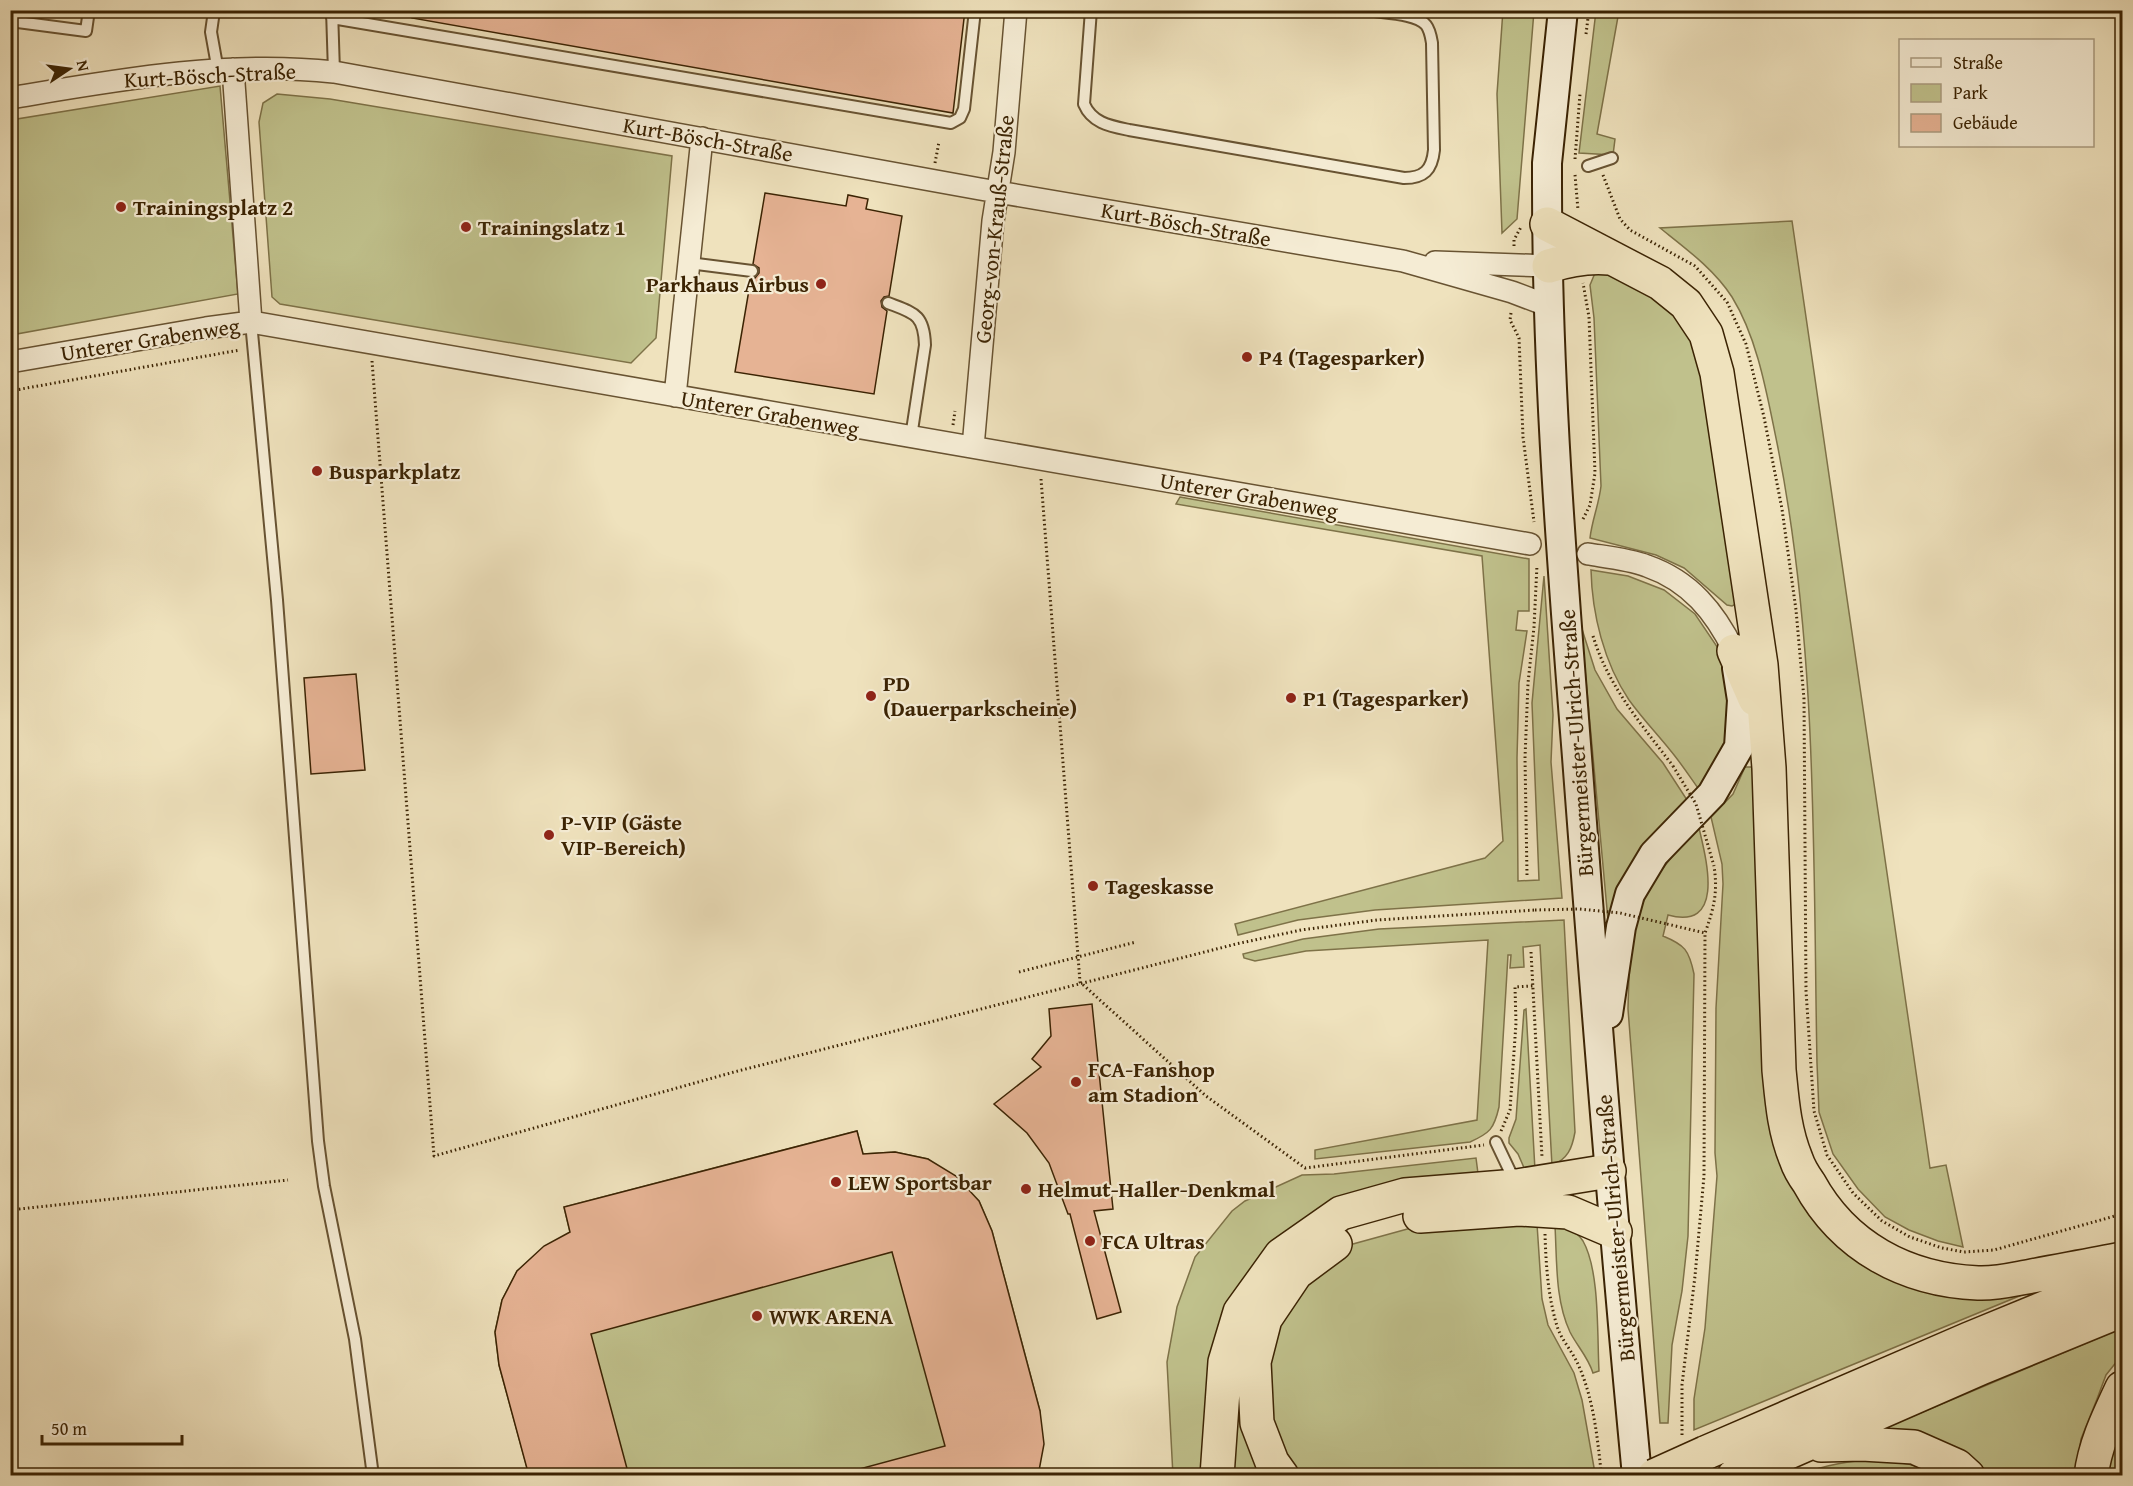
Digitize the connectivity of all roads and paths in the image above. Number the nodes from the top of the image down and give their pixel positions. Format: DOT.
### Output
graph roads {
  1 [pos="89,10"];
  2 [pos="975,10"];
  3 [pos="1016,10"];
  4 [pos="1091,10"];
  5 [pos="1367,10"];
  6 [pos="1563,10"];
  7 [pos="1589,10"];
  8 [pos="332,14"];
  9 [pos="213,18"];
  10 [pos="10,21"];
  11 [pos="1585,41"];
  12 [pos="226,70"];
  13 [pos="334,72"];
  14 [pos="1581,83"];
  15 [pos="10,98"];
  16 [pos="702,138"];
  17 [pos="1612,158"];
  18 [pos="1588,166"];
  19 [pos="998,193"];
  20 [pos="1535,223"];
  21 [pos="1580,249"];
  22 [pos="1403,261"];
  23 [pos="689,263"];
  24 [pos="1513,264"];
  25 [pos="1549,266"];
  26 [pos="752,271"];
  27 [pos="1512,292"];
  28 [pos="888,303"];
  29 [pos="1549,306"];
  30 [pos="251,322"];
  31 [pos="371,343"];
  32 [pos="253,347"];
  33 [pos="10,362"];
  34 [pos="10,391"];
  35 [pos="675,396"];
  36 [pos="910,437"];
  37 [pos="973,447"];
  38 [pos="1042,459"];
  39 [pos="1583,530"];
  40 [pos="1534,545"];
  41 [pos="1588,554"];
  42 [pos="1591,628"];
  43 [pos="1734,651"];
  44 [pos="1769,768"];
  45 [pos="1527,875"];
  46 [pos="1705,933"];
  47 [pos="1136,942"];
  48 [pos="1531,952"];
  49 [pos="1077,956"];
  50 [pos="1019,972"];
  51 [pos="1080,982"];
  52 [pos="1533,986"];
  53 [pos="1600,1063"];
  54 [pos="1496,1142"];
  55 [pos="1542,1159"];
  56 [pos="1609,1171"];
  57 [pos="288,1180"];
  58 [pos="1517,1186"];
  59 [pos="10,1210"];
  60 [pos="2122,1214"];
  61 [pos="1545,1227"];
  62 [pos="1616,1232"];
  63 [pos="2122,1259"];
  64 [pos="2122,1276"];
  65 [pos="2122,1310"];
  66 [pos="2122,1388"];
  67 [pos="1694,1444"];
  68 [pos="1804,1445"];
  69 [pos="1601,1471"];
  70 [pos="373,1476"];
  71 [pos="1217,1476"];
  72 [pos="1282,1476"];
  73 [pos="1637,1476"];
  74 [pos="1654,1476"];
  75 [pos="1734,1476"];
  76 [pos="1968,1476"];
  77 [pos="2091,1476"];
  1 -- 10 [label="lane"];
  2 -- 8 [label="lane"];
  3 -- 19 [label="street, Georg-von-Krauß-Straße"];
  4 -- 5 [label="lane"];
  6 -- 20 [label="main road, Bürgermeister-Ulrich-Straße"];
  7 -- 11 [label="path"];
  8 -- 13 [label="lane"];
  9 -- 12 [label="lane"];
  12 -- 13 [label="street, Kurt-Bösch-Straße"];
  12 -- 15 [label="street, Kurt-Bösch-Straße"];
  12 -- 30 [label="street"];
  13 -- 16 [label="street, Kurt-Bösch-Straße"];
  14 -- 21 [label="path"];
  16 -- 19 [label="street, Kurt-Bösch-Straße"];
  16 -- 23 [label="street"];
  17 -- 18 [label="lane"];
  18 -- 60 [label="path"];
  19 -- 22 [label="street, Kurt-Bösch-Straße"];
  19 -- 37 [label="street, Georg-von-Krauß-Straße"];
  20 -- 21 [label="highway"];
  20 -- 24 [label="path"];
  20 -- 25 [label="main road, Bürgermeister-Ulrich-Straße"];
  21 -- 25 [label="highway"];
  21 -- 39 [label="path"];
  21 -- 44 [label="highway"];
  22 -- 24 [label="street, Kurt-Bösch-Straße"];
  22 -- 27 [label="street, Kurt-Bösch-Straße"];
  23 -- 26 [label="lane"];
  23 -- 35 [label="street"];
  24 -- 25 [label="street, Kurt-Bösch-Straße"];
  25 -- 29 [label="main road, Bürgermeister-Ulrich-Straße"];
  27 -- 29 [label="street, Kurt-Bösch-Straße"];
  27 -- 40 [label="path"];
  28 -- 36 [label="lane"];
  29 -- 53 [label="main road, Bürgermeister-Ulrich-Straße"];
  30 -- 31 [label="street, Unterer Grabenweg"];
  30 -- 32 [label="lane"];
  30 -- 33 [label="street, Unterer Grabenweg"];
  31 -- 35 [label="street, Unterer Grabenweg"];
  31 -- 51 [label="path"];
  32 -- 34 [label="path"];
  32 -- 70 [label="lane"];
  35 -- 36 [label="street, Unterer Grabenweg"];
  36 -- 37 [label="street, Unterer Grabenweg"];
  37 -- 38 [label="street, Unterer Grabenweg"];
  38 -- 40 [label="street, Unterer Grabenweg"];
  38 -- 49 [label="path"];
  40 -- 45 [label="path"];
  41 -- 43 [label="street"];
  42 -- 46 [label="path, bridge"];
  43 -- 44 [label="highway"];
  43 -- 53 [label="main road"];
  44 -- 63 [label="highway"];
  46 -- 51 [label="path, bridge"];
  46 -- 67 [label="path"];
  47 -- 49 [label="path"];
  48 -- 52 [label="path"];
  49 -- 50 [label="path"];
  49 -- 51 [label="path"];
  51 -- 54 [label="path"];
  52 -- 54 [label="path"];
  52 -- 55 [label="path"];
  53 -- 56 [label="main road, Bürgermeister-Ulrich-Straße"];
  54 -- 58 [label="lane"];
  56 -- 58 [label="highway"];
  56 -- 62 [label="main road, Bürgermeister-Ulrich-Straße"];
  57 -- 59 [label="path"];
  58 -- 71 [label="highway"];
  61 -- 69 [label="path"];
  62 -- 72 [label="highway"];
  62 -- 73 [label="main road, Bürgermeister-Ulrich-Straße"];
  64 -- 67 [label="highway"];
  65 -- 68 [label="highway"];
  66 -- 77 [label="highway"];
  67 -- 74 [label="highway, bridge"];
  68 -- 75 [label="highway"];
  68 -- 76 [label="highway"];
}
